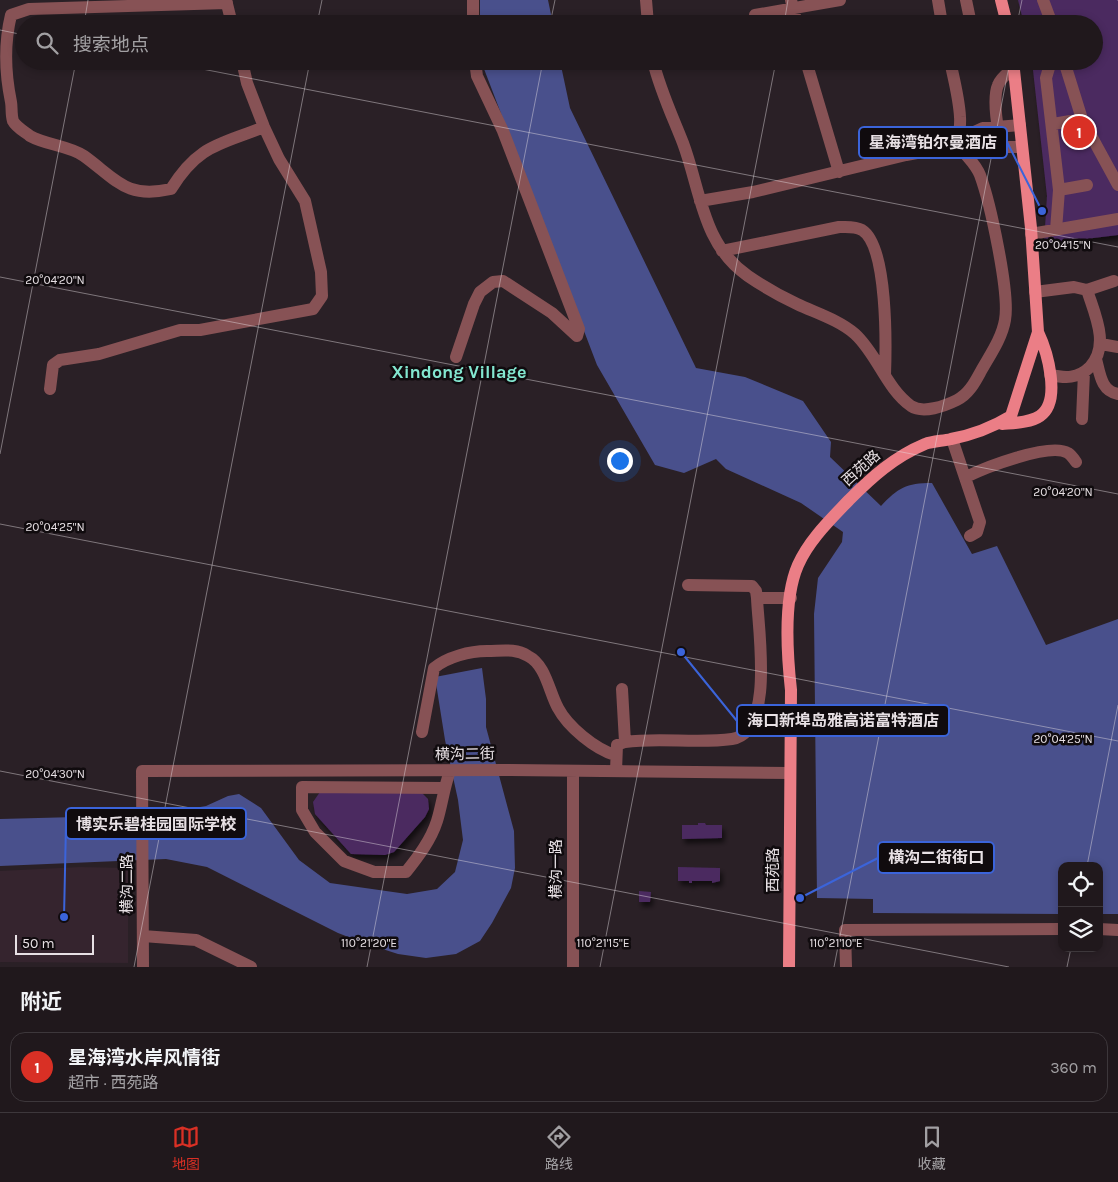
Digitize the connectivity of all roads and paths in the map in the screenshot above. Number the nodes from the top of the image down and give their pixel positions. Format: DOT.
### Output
graph roads {
  1 [pos="473,0"];
  2 [pos="646,0"];
  3 [pos="840,0"];
  4 [pos="938,0"];
  5 [pos="966,0"];
  6 [pos="1001,0"];
  7 [pos="1043,0"];
  8 [pos="226,1"];
  9 [pos="792,4"];
  10 [pos="230,15"];
  11 [pos="473,15"];
  12 [pos="647,15"];
  13 [pos="755,15"];
  14 [pos="940,15"];
  15 [pos="969,15"];
  16 [pos="1005,15"];
  17 [pos="1049,15"];
  18 [pos="244,70"];
  19 [pos="476,70"];
  20 [pos="656,70"];
  21 [pos="809,70"];
  22 [pos="954,70"];
  23 [pos="1009,70"];
  24 [pos="1014,70"];
  25 [pos="1048,70"];
  26 [pos="1067,70"];
  27 [pos="1082,119"];
  28 [pos="1053,124"];
  29 [pos="1020,125"];
  30 [pos="998,126"];
  31 [pos="264,127"];
  32 [pos="960,144"];
  33 [pos="1002,147"];
  34 [pos="1022,147"];
  35 [pos="839,172"];
  36 [pos="1087,185"];
  37 [pos="1118,185"];
  38 [pos="1059,190"];
  39 [pos="700,201"];
  40 [pos="1118,219"];
  41 [pos="1056,230"];
  42 [pos="1031,234"];
  43 [pos="722,251"];
  44 [pos="1114,280"];
  45 [pos="1087,290"];
  46 [pos="1035,292"];
  47 [pos="1038,332"];
  48 [pos="1101,344"];
  49 [pos="1118,347"];
  50 [pos="456,357"];
  51 [pos="1096,360"];
  52 [pos="1084,372"];
  53 [pos="885,375"];
  54 [pos="1050,375"];
  55 [pos="50,389"];
  56 [pos="1118,394"];
  57 [pos="1082,419"];
  58 [pos="997,425"];
  59 [pos="952,439"];
  60 [pos="1076,462"];
  61 [pos="966,477"];
  62 [pos="970,536"];
  63 [pos="688,585"];
  64 [pos="757,598"];
  65 [pos="791,598"];
  66 [pos="622,689"];
  67 [pos="422,732"];
  68 [pos="625,742"];
  69 [pos="615,755"];
  70 [pos="142,771"];
  71 [pos="341,771"];
  72 [pos="450,771"];
  73 [pos="573,771"];
  74 [pos="616,771"];
  75 [pos="789,772"];
  76 [pos="341,787"];
  77 [pos="443,788"];
  78 [pos="1058,929"];
  79 [pos="1103,929"];
  80 [pos="1118,930"];
  81 [pos="143,936"];
  82 [pos="143,967"];
  83 [pos="251,967"];
  84 [pos="573,967"];
  85 [pos="789,967"];
  86 [pos="846,967"];
  1 -- 11 [label="street"];
  2 -- 12 [label="street"];
  3 -- 9 [label="street"];
  4 -- 14 [label="street"];
  5 -- 15 [label="street"];
  6 -- 16 [label="main road"];
  7 -- 17 [label="street"];
  8 -- 10 [label="street"];
  8 -- 31 [label="street"];
  9 -- 13 [label="street"];
  18 -- 31 [label="street"];
  19 -- 50 [label="street"];
  20 -- 39 [label="street"];
  21 -- 35 [label="street"];
  22 -- 32 [label="street"];
  23 -- 30 [label="street"];
  24 -- 29 [label="main road, 西苑路"];
  25 -- 28 [label="street"];
  26 -- 27 [label="street"];
  27 -- 28 [label="street"];
  27 -- 37 [label="street"];
  28 -- 38 [label="street"];
  29 -- 30 [label="street"];
  29 -- 34 [label="main road, 西苑路"];
  30 -- 32 [label="street"];
  30 -- 33 [label="street"];
  31 -- 55 [label="street"];
  32 -- 33 [label="street"];
  32 -- 35 [label="street"];
  32 -- 53 [label="street"];
  33 -- 34 [label="street"];
  34 -- 42 [label="main road, 西苑路"];
  35 -- 39 [label="street"];
  36 -- 38 [label="street"];
  38 -- 41 [label="street"];
  39 -- 43 [label="street"];
  40 -- 41 [label="street"];
  41 -- 42 [label="street"];
  42 -- 46 [label="main road, 西苑路"];
  43 -- 53 [label="street"];
  43 -- 53 [label="street"];
  44 -- 45 [label="street"];
  45 -- 46 [label="street"];
  45 -- 48 [label="street"];
  46 -- 47 [label="main road, 西苑路"];
  47 -- 54 [label="main road"];
  47 -- 58 [label="main road, 西苑路"];
  48 -- 49 [label="street"];
  48 -- 51 [label="street"];
  51 -- 52 [label="street"];
  51 -- 56 [label="street"];
  52 -- 54 [label="street"];
  52 -- 57 [label="street"];
  54 -- 58 [label="main road"];
  58 -- 59 [label="main road, 西苑路"];
  59 -- 61 [label="street"];
  59 -- 65 [label="main road, 西苑路"];
  60 -- 61 [label="street"];
  61 -- 62 [label="street"];
  63 -- 64 [label="street"];
  64 -- 65 [label="street"];
  64 -- 68 [label="street"];
  65 -- 75 [label="main road, 西苑路"];
  66 -- 68 [label="street"];
  67 -- 69 [label="street"];
  68 -- 69 [label="street"];
  69 -- 74 [label="street"];
  70 -- 71 [label="street, 横沟二街"];
  70 -- 81 [label="street, 横沟二路"];
  71 -- 72 [label="street, 横沟二街"];
  71 -- 76 [label="street"];
  72 -- 73 [label="street, 横沟二街"];
  72 -- 77 [label="street"];
  73 -- 74 [label="street, 横沟二街"];
  73 -- 84 [label="street, 横沟一路"];
  74 -- 75 [label="street, 横沟二街"];
  75 -- 85 [label="main road, 西苑路"];
  76 -- 77 [label="street"];
  76 -- 77 [label="street"];
  78 -- 86 [label="street"];
  79 -- 80 [label="street"];
  81 -- 82 [label="street, 横沟二路"];
  81 -- 83 [label="street"];
}
